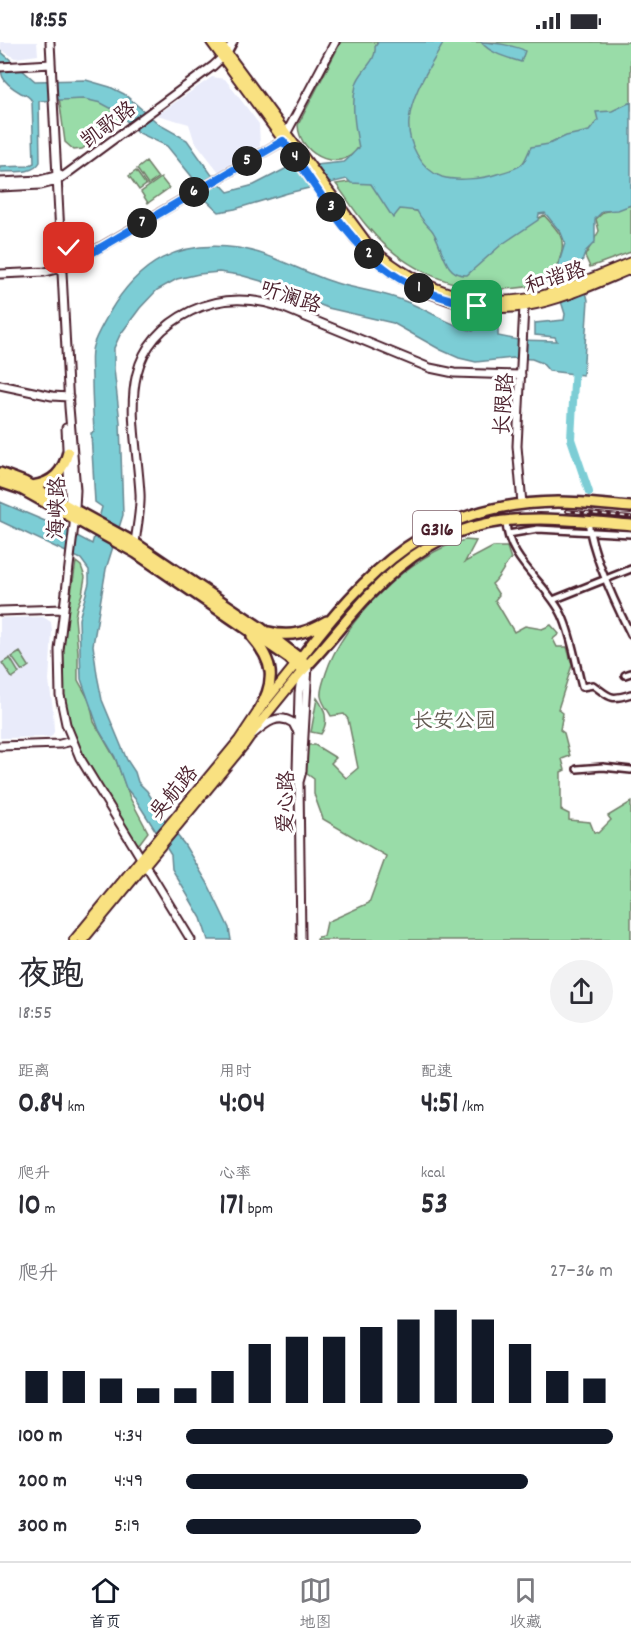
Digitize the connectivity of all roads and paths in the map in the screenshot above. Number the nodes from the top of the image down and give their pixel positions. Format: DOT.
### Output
graph roads {
  1 [pos="48,42"];
  2 [pos="211,42"];
  3 [pos="219,42"];
  4 [pos="233,42"];
  5 [pos="335,42"];
  6 [pos="225,55"];
  7 [pos="49,64"];
  8 [pos="0,67"];
  9 [pos="285,139"];
  10 [pos="55,179"];
  11 [pos="0,182"];
  12 [pos="320,186"];
  13 [pos="0,187"];
  14 [pos="60,234"];
  15 [pos="83,258"];
  16 [pos="631,262"];
  17 [pos="60,268"];
  18 [pos="631,269"];
  19 [pos="0,274"];
  20 [pos="587,283"];
  21 [pos="554,295"];
  22 [pos="524,306"];
  23 [pos="521,375"];
  24 [pos="0,385"];
  25 [pos="66,397"];
  26 [pos="68,452"];
  27 [pos="0,473"];
  28 [pos="0,482"];
  29 [pos="32,486"];
  30 [pos="522,504"];
  31 [pos="631,507"];
  32 [pos="72,512"];
  33 [pos="506,520"];
  34 [pos="631,525"];
  35 [pos="588,526"];
  36 [pos="508,534"];
  37 [pos="631,534"];
  38 [pos="117,537"];
  39 [pos="135,543"];
  40 [pos="631,569"];
  41 [pos="606,579"];
  42 [pos="553,600"];
  43 [pos="62,609"];
  44 [pos="0,611"];
  45 [pos="335,617"];
  46 [pos="245,628"];
  47 [pos="261,628"];
  48 [pos="631,635"];
  49 [pos="318,637"];
  50 [pos="327,643"];
  51 [pos="301,665"];
  52 [pos="631,694"];
  53 [pos="275,697"];
  54 [pos="259,710"];
  55 [pos="298,733"];
  56 [pos="250,737"];
  57 [pos="70,742"];
  58 [pos="0,746"];
  59 [pos="577,769"];
  60 [pos="631,770"];
  61 [pos="299,782"];
  62 [pos="174,825"];
  63 [pos="142,864"];
  64 [pos="74,940"];
  65 [pos="83,940"];
  66 [pos="187,940"];
  67 [pos="191,940"];
  68 [pos="301,940"];
  1 -- 7 [label="street, 海峡路"];
  2 -- 6 [label="main road, 和谐路"];
  3 -- 6 [label="main road, 和谐路"];
  4 -- 6 [label="street, 凯歌路"];
  5 -- 9 [label="street"];
  6 -- 9 [label="main road, 和谐路"];
  6 -- 10 [label="street, 凯歌路"];
  7 -- 8 [label="street"];
  7 -- 10 [label="street, 海峡路"];
  9 -- 12 [label="main road, 和谐路"];
  9 -- 12 [label="main road, 和谐路"];
  9 -- 15 [label="street"];
  10 -- 11 [label="street"];
  10 -- 13 [label="street"];
  10 -- 14 [label="street, 海峡路"];
  10 -- 17 [label="street, 海峡路"];
  12 -- 21 [label="main road, 和谐路"];
  12 -- 22 [label="main road, 和谐路"];
  14 -- 15 [label="street"];
  14 -- 17 [label="street, 海峡路"];
  15 -- 17 [label="street"];
  16 -- 20 [label="main road, 和谐路"];
  17 -- 19 [label="street"];
  17 -- 25 [label="street, 海峡路"];
  18 -- 20 [label="main road, 和谐路"];
  20 -- 21 [label="main road, 和谐路"];
  21 -- 22 [label="main road, 和谐路"];
  22 -- 23 [label="street, 长限路"];
  23 -- 30 [label="street, 长限路"];
  23 -- 39 [label="street, 听澜路"];
  24 -- 25 [label="street"];
  25 -- 26 [label="street, 海峡路"];
  25 -- 32 [label="street, 海峡路"];
  26 -- 29 [label="highway"];
  26 -- 32 [label="street, 海峡路"];
  27 -- 29 [label="highway"];
  28 -- 32 [label="highway"];
  29 -- 32 [label="highway"];
  30 -- 31 [label="highway, G316"];
  30 -- 45 [label="highway, G316"];
  32 -- 38 [label="highway"];
  32 -- 43 [label="street, 海峡路"];
  33 -- 35 [label="highway, G316"];
  33 -- 36 [label="street"];
  33 -- 50 [label="highway, G316"];
  34 -- 35 [label="highway, G316"];
  35 -- 36 [label="street"];
  35 -- 37 [label="street"];
  35 -- 41 [label="street"];
  36 -- 42 [label="street"];
  38 -- 39 [label="highway"];
  38 -- 46 [label="highway"];
  39 -- 47 [label="highway"];
  40 -- 41 [label="street"];
  41 -- 42 [label="street"];
  41 -- 48 [label="street"];
  42 -- 52 [label="street"];
  43 -- 44 [label="street"];
  43 -- 57 [label="street, 海峡路"];
  45 -- 47 [label="highway"];
  45 -- 49 [label="highway, G316"];
  46 -- 51 [label="highway"];
  46 -- 54 [label="highway"];
  47 -- 51 [label="highway"];
  49 -- 50 [label="highway"];
  49 -- 51 [label="highway, G316"];
  50 -- 51 [label="highway, G316"];
  51 -- 53 [label="main road, 吴航路"];
  51 -- 55 [label="street"];
  51 -- 61 [label="street, 爱心路"];
  53 -- 54 [label="main road, 吴航路"];
  53 -- 56 [label="main road, 吴航路"];
  54 -- 62 [label="main road, 吴航路"];
  55 -- 56 [label="street"];
  55 -- 61 [label="street"];
  56 -- 62 [label="main road, 吴航路"];
  57 -- 58 [label="street"];
  57 -- 63 [label="street, 海峡路"];
  59 -- 60 [label="street"];
  61 -- 68 [label="street, 爱心路"];
  62 -- 63 [label="main road, 吴航路"];
  63 -- 64 [label="main road, 吴航路"];
  63 -- 65 [label="main road, 吴航路"];
  63 -- 66 [label="street, 海峡路"];
  63 -- 67 [label="street, 海峡路"];
}
